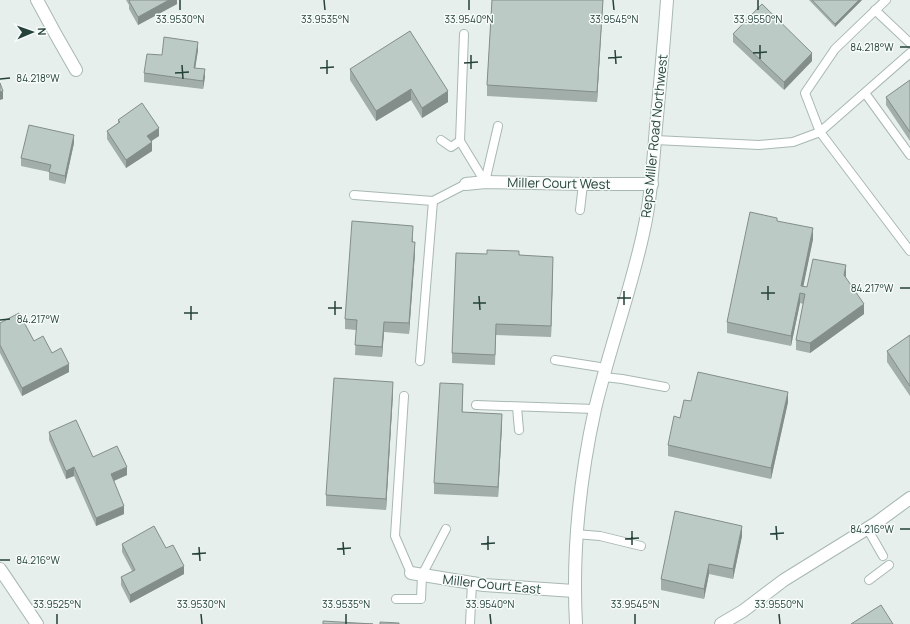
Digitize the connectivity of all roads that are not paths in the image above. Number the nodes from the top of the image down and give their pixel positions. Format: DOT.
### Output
graph roads {
  1 [pos="37,0"];
  2 [pos="667,0"];
  3 [pos="886,0"];
  4 [pos="875,10"];
  5 [pos="464,34"];
  6 [pos="910,43"];
  7 [pos="910,53"];
  8 [pos="76,70"];
  9 [pos="865,93"];
  10 [pos="498,126"];
  11 [pos="820,132"];
  12 [pos="441,140"];
  13 [pos="655,140"];
  14 [pos="460,141"];
  15 [pos="910,155"];
  16 [pos="484,182"];
  17 [pos="466,184"];
  18 [pos="584,184"];
  19 [pos="652,184"];
  20 [pos="354,195"];
  21 [pos="433,201"];
  22 [pos="580,210"];
  23 [pos="910,251"];
  24 [pos="555,360"];
  25 [pos="420,361"];
  26 [pos="605,372"];
  27 [pos="665,387"];
  28 [pos="404,396"];
  29 [pos="476,405"];
  30 [pos="517,407"];
  31 [pos="595,409"];
  32 [pos="519,430"];
  33 [pos="910,499"];
  34 [pos="867,528"];
  35 [pos="446,529"];
  36 [pos="575,534"];
  37 [pos="641,546"];
  38 [pos="883,556"];
  39 [pos="889,565"];
  40 [pos="0,569"];
  41 [pos="416,574"];
  42 [pos="869,580"];
  43 [pos="472,583"];
  44 [pos="574,591"];
  45 [pos="396,599"];
  46 [pos="37,624"];
  47 [pos="470,624"];
  48 [pos="576,624"];
  49 [pos="721,624"];
  1 -- 8 [label="street"];
  2 -- 13 [label="street, Reps Miller Road Northwest"];
  3 -- 4 [label="lane"];
  4 -- 6 [label="lane"];
  4 -- 11 [label="lane"];
  5 -- 14 [label="lane"];
  7 -- 9 [label="lane"];
  9 -- 11 [label="lane"];
  9 -- 15 [label="lane"];
  10 -- 16 [label="lane"];
  11 -- 13 [label="lane"];
  11 -- 23 [label="lane"];
  12 -- 14 [label="lane"];
  13 -- 19 [label="street, Reps Miller Road Northwest"];
  14 -- 16 [label="lane"];
  16 -- 17 [label="street, Miller Court West"];
  16 -- 18 [label="street, Miller Court West"];
  17 -- 21 [label="lane"];
  18 -- 19 [label="street, Miller Court West"];
  18 -- 22 [label="lane"];
  19 -- 26 [label="street, Reps Miller Road Northwest"];
  20 -- 21 [label="lane"];
  21 -- 25 [label="lane"];
  24 -- 26 [label="lane"];
  26 -- 27 [label="lane"];
  26 -- 31 [label="street, Reps Miller Road Northwest"];
  28 -- 41 [label="lane"];
  29 -- 30 [label="lane"];
  30 -- 31 [label="lane"];
  30 -- 32 [label="lane"];
  31 -- 36 [label="street, Reps Miller Road Northwest"];
  33 -- 34 [label="street"];
  34 -- 38 [label="lane"];
  34 -- 49 [label="street"];
  35 -- 41 [label="lane"];
  36 -- 37 [label="lane"];
  36 -- 44 [label="street, Reps Miller Road Northwest"];
  39 -- 42 [label="lane"];
  40 -- 46 [label="street"];
  41 -- 43 [label="street, Miller Court East"];
  41 -- 45 [label="lane"];
  43 -- 44 [label="street, Miller Court East"];
  43 -- 47 [label="lane"];
  44 -- 48 [label="street, Reps Miller Road Northwest"];
}
